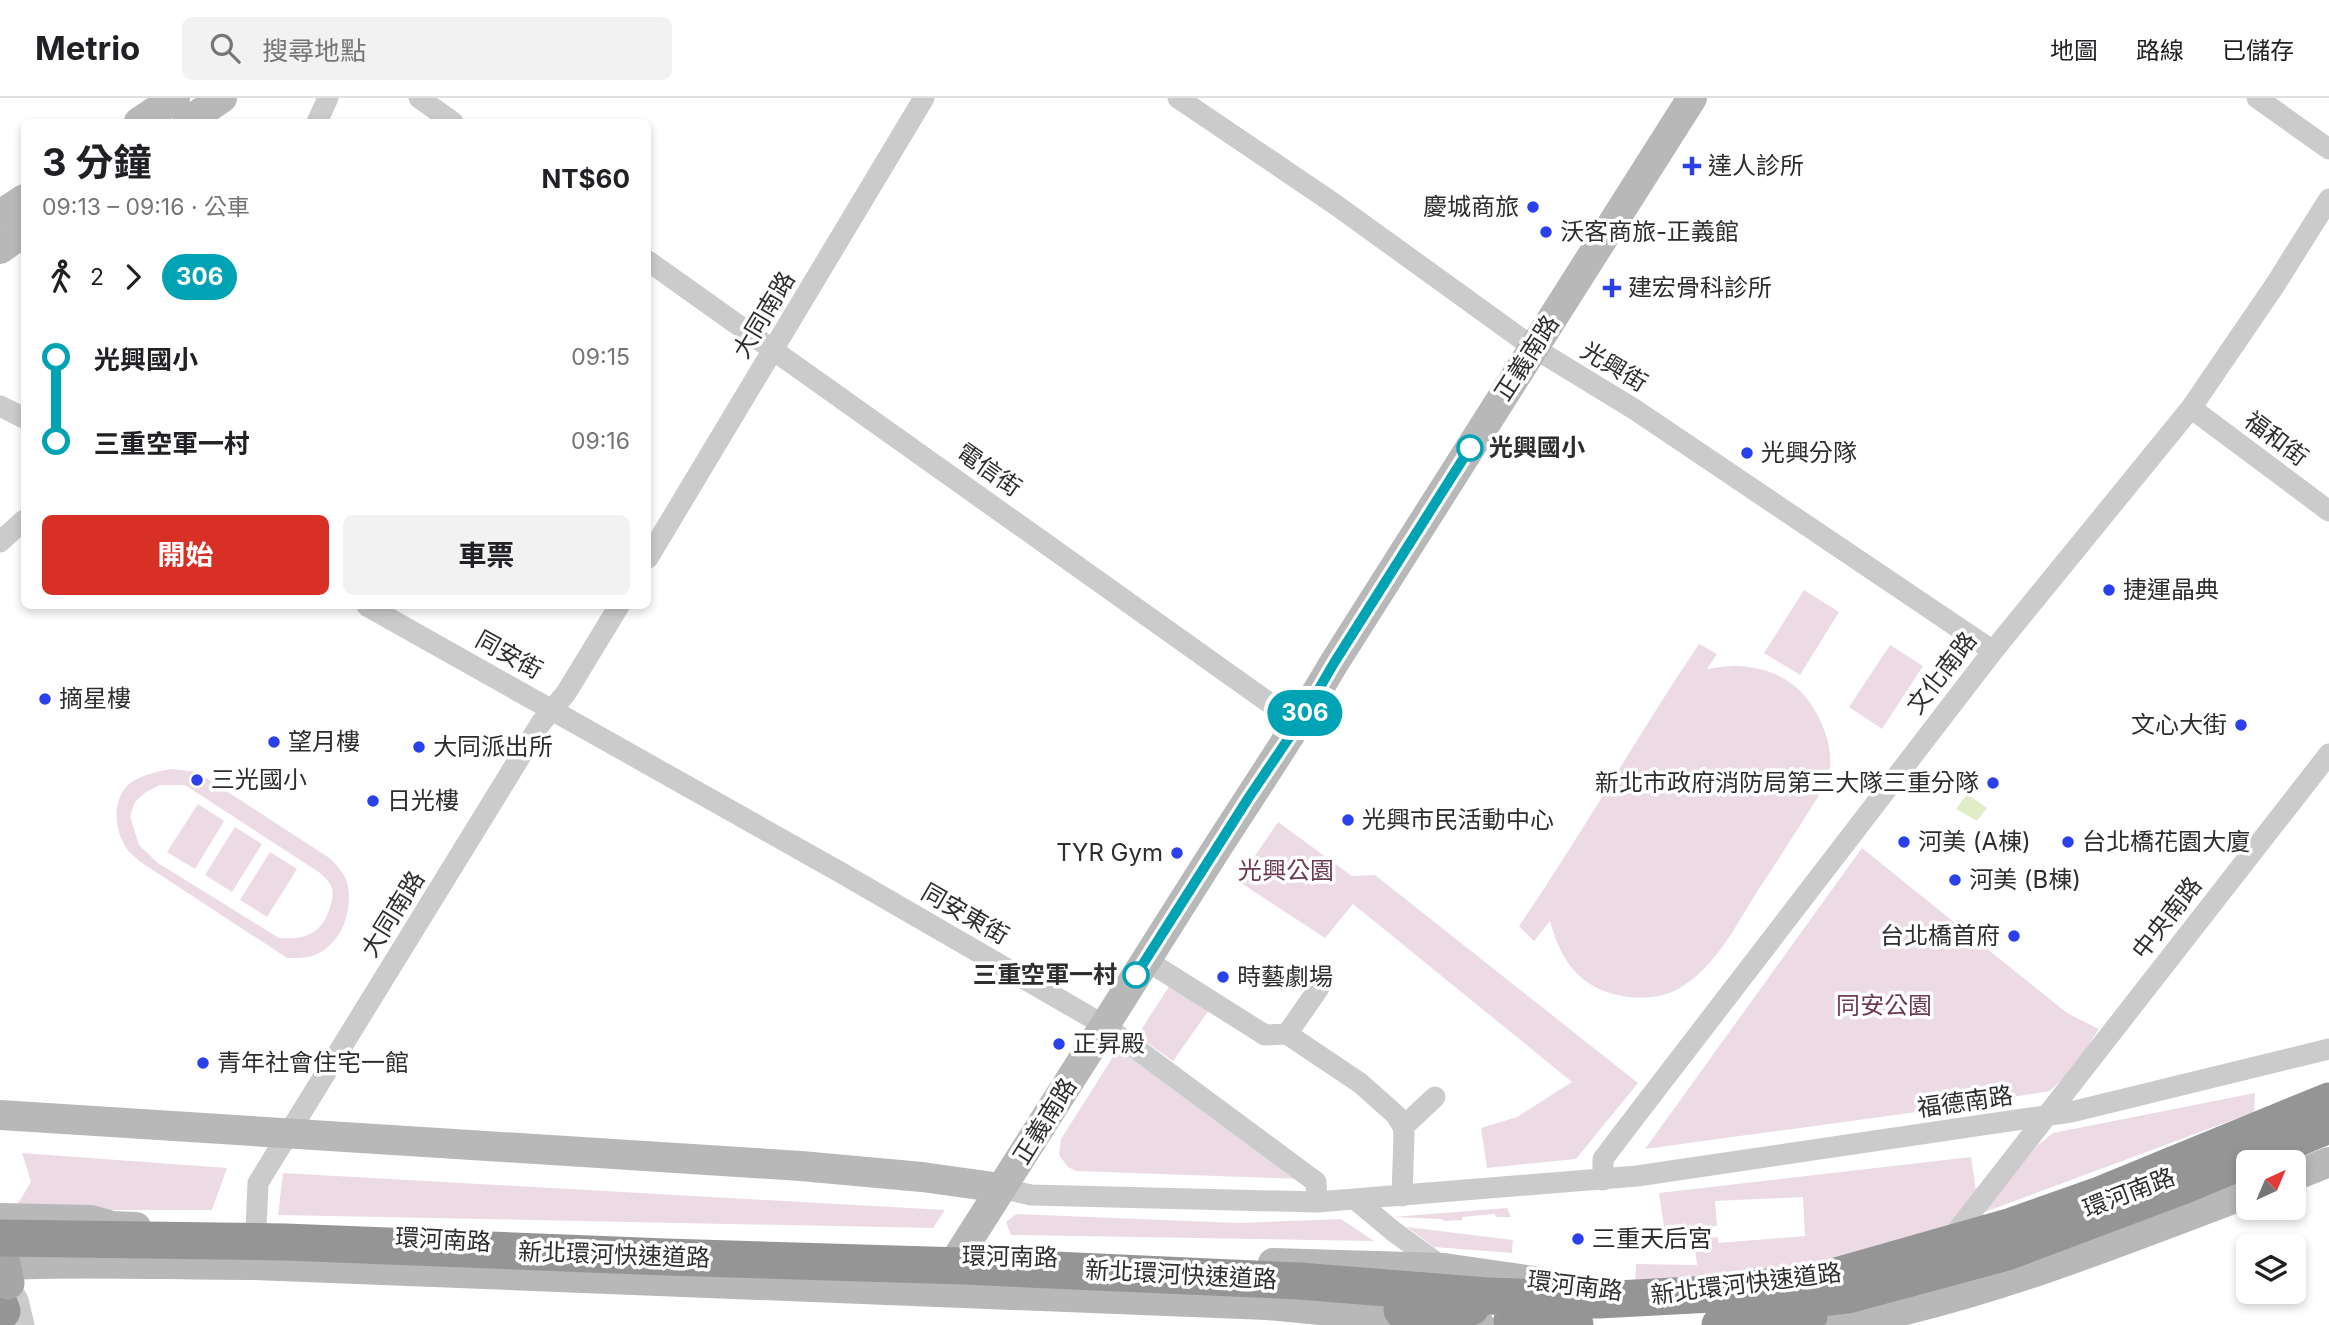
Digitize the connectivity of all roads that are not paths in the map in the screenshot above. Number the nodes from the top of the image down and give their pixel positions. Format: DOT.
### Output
graph roads {
  1 [pos="174,98"];
  2 [pos="222,98"];
  3 [pos="328,98"];
  4 [pos="419,98"];
  5 [pos="924,98"];
  6 [pos="1178,98"];
  7 [pos="1692,98"];
  8 [pos="2257,98"];
  9 [pos="143,115"];
  10 [pos="191,119"];
  11 [pos="318,119"];
  12 [pos="449,119"];
  13 [pos="2329,149"];
  14 [pos="2329,199"];
  15 [pos="21,201"];
  16 [pos="0,215"];
  17 [pos="21,234"];
  18 [pos="0,249"];
  19 [pos="651,263"];
  20 [pos="1534,348"];
  21 [pos="775,349"];
  22 [pos="0,406"];
  23 [pos="2191,408"];
  24 [pos="21,416"];
  25 [pos="2329,511"];
  26 [pos="21,523"];
  27 [pos="0,542"];
  28 [pos="651,553"];
  29 [pos="373,609"];
  30 [pos="617,609"];
  31 [pos="1993,651"];
  32 [pos="552,709"];
  33 [pos="1299,723"];
  34 [pos="2329,754"];
  35 [pos="1146,960"];
  36 [pos="1319,988"];
  37 [pos="1104,1025"];
  38 [pos="1287,1034"];
  39 [pos="2329,1049"];
  40 [pos="1435,1097"];
  41 [pos="2329,1101"];
  42 [pos="0,1115"];
  43 [pos="2048,1116"];
  44 [pos="2329,1118"];
  45 [pos="2329,1125"];
  46 [pos="1403,1127"];
  47 [pos="289,1134"];
  48 [pos="2329,1143"];
  49 [pos="2306,1152"];
  50 [pos="2329,1163"];
  51 [pos="2306,1171"];
  52 [pos="1603,1180"];
  53 [pos="2236,1181"];
  54 [pos="1001,1188"];
  55 [pos="1402,1196"];
  56 [pos="2236,1198"];
  57 [pos="1356,1200"];
  58 [pos="1317,1202"];
  59 [pos="0,1218"];
  60 [pos="113,1226"];
  61 [pos="256,1229"];
  62 [pos="0,1238"];
  63 [pos="0,1245"];
  64 [pos="1941,1252"];
  65 [pos="959,1255"];
  66 [pos="254,1265"];
  67 [pos="1444,1268"];
  68 [pos="6,1292"];
  69 [pos="935,1292"];
  70 [pos="1402,1310"];
  71 [pos="1480,1325"];
  72 [pos="1575,1325"];
  73 [pos="1720,1325"];
  74 [pos="1815,1325"];
  1 -- 9 [label="street"];
  2 -- 10 [label="street"];
  3 -- 11 [label="street"];
  4 -- 12 [label="street"];
  5 -- 21 [label="street, 大同南路"];
  6 -- 20 [label="street, 光興街"];
  7 -- 20 [label="street, 正義南路"];
  8 -- 13 [label="street"];
  14 -- 23 [label="street, 文化南路"];
  15 -- 16 [label="street"];
  17 -- 18 [label="street"];
  19 -- 21 [label="street, 電信街"];
  20 -- 31 [label="street, 光興街"];
  20 -- 33 [label="street, 正義南路"];
  21 -- 28 [label="street, 大同南路"];
  21 -- 33 [label="street, 電信街"];
  22 -- 24 [label="street"];
  23 -- 25 [label="street, 福和街"];
  23 -- 31 [label="street, 文化南路"];
  26 -- 27 [label="street"];
  29 -- 32 [label="street, 同安街"];
  30 -- 32 [label="street, 大同南路"];
  31 -- 52 [label="street, 文化南路"];
  32 -- 37 [label="street, 同安東街"];
  32 -- 47 [label="street, 大同南路"];
  33 -- 35 [label="street, 正義南路"];
  34 -- 43 [label="street, 中央南路"];
  35 -- 37 [label="street, 正義南路"];
  35 -- 38 [label="street"];
  36 -- 38 [label="street"];
  37 -- 54 [label="street, 正義南路"];
  37 -- 58 [label="street, 同安東街"];
  38 -- 46 [label="street"];
  39 -- 43 [label="street, 福德南路"];
  40 -- 46 [label="street"];
  41 -- 62 [label="highway, 新北環河快速道路, bridge"];
  42 -- 47 [label="street"];
  43 -- 52 [label="street, 福德南路"];
  43 -- 64 [label="street, 中央南路"];
  44 -- 64 [label="street, 環河南路"];
  45 -- 70 [label="highway"];
  46 -- 55 [label="street"];
  47 -- 54 [label="street"];
  47 -- 61 [label="street, 大同南路"];
  48 -- 49 [label="highway"];
  50 -- 51 [label="street"];
  52 -- 55 [label="street, 福德南路"];
  53 -- 73 [label="highway, 新北環河快速道路"];
  54 -- 58 [label="street, 福德南路"];
  54 -- 65 [label="street, 正義南路"];
  55 -- 57 [label="street, 福德南路"];
  56 -- 74 [label="street, 環河南路"];
  57 -- 58 [label="street, 福德南路"];
  57 -- 67 [label="street"];
  59 -- 60 [label="street, 環河南路"];
  60 -- 61 [label="street, 環河南路"];
  60 -- 63 [label="highway"];
  61 -- 65 [label="street, 環河南路"];
  61 -- 66 [label="street, 大同南路"];
  63 -- 68 [label="main road, bridge"];
  64 -- 67 [label="street, 環河南路"];
  65 -- 67 [label="street, 環河南路"];
  65 -- 69 [label="street, 正義南路"];
  66 -- 68 [label="street"];
  66 -- 69 [label="street"];
  68 -- 70 [label="highway, 新北環河快速道路"];
  69 -- 71 [label="street"];
  70 -- 72 [label="highway, 新北環河快速道路, bridge"];
}
